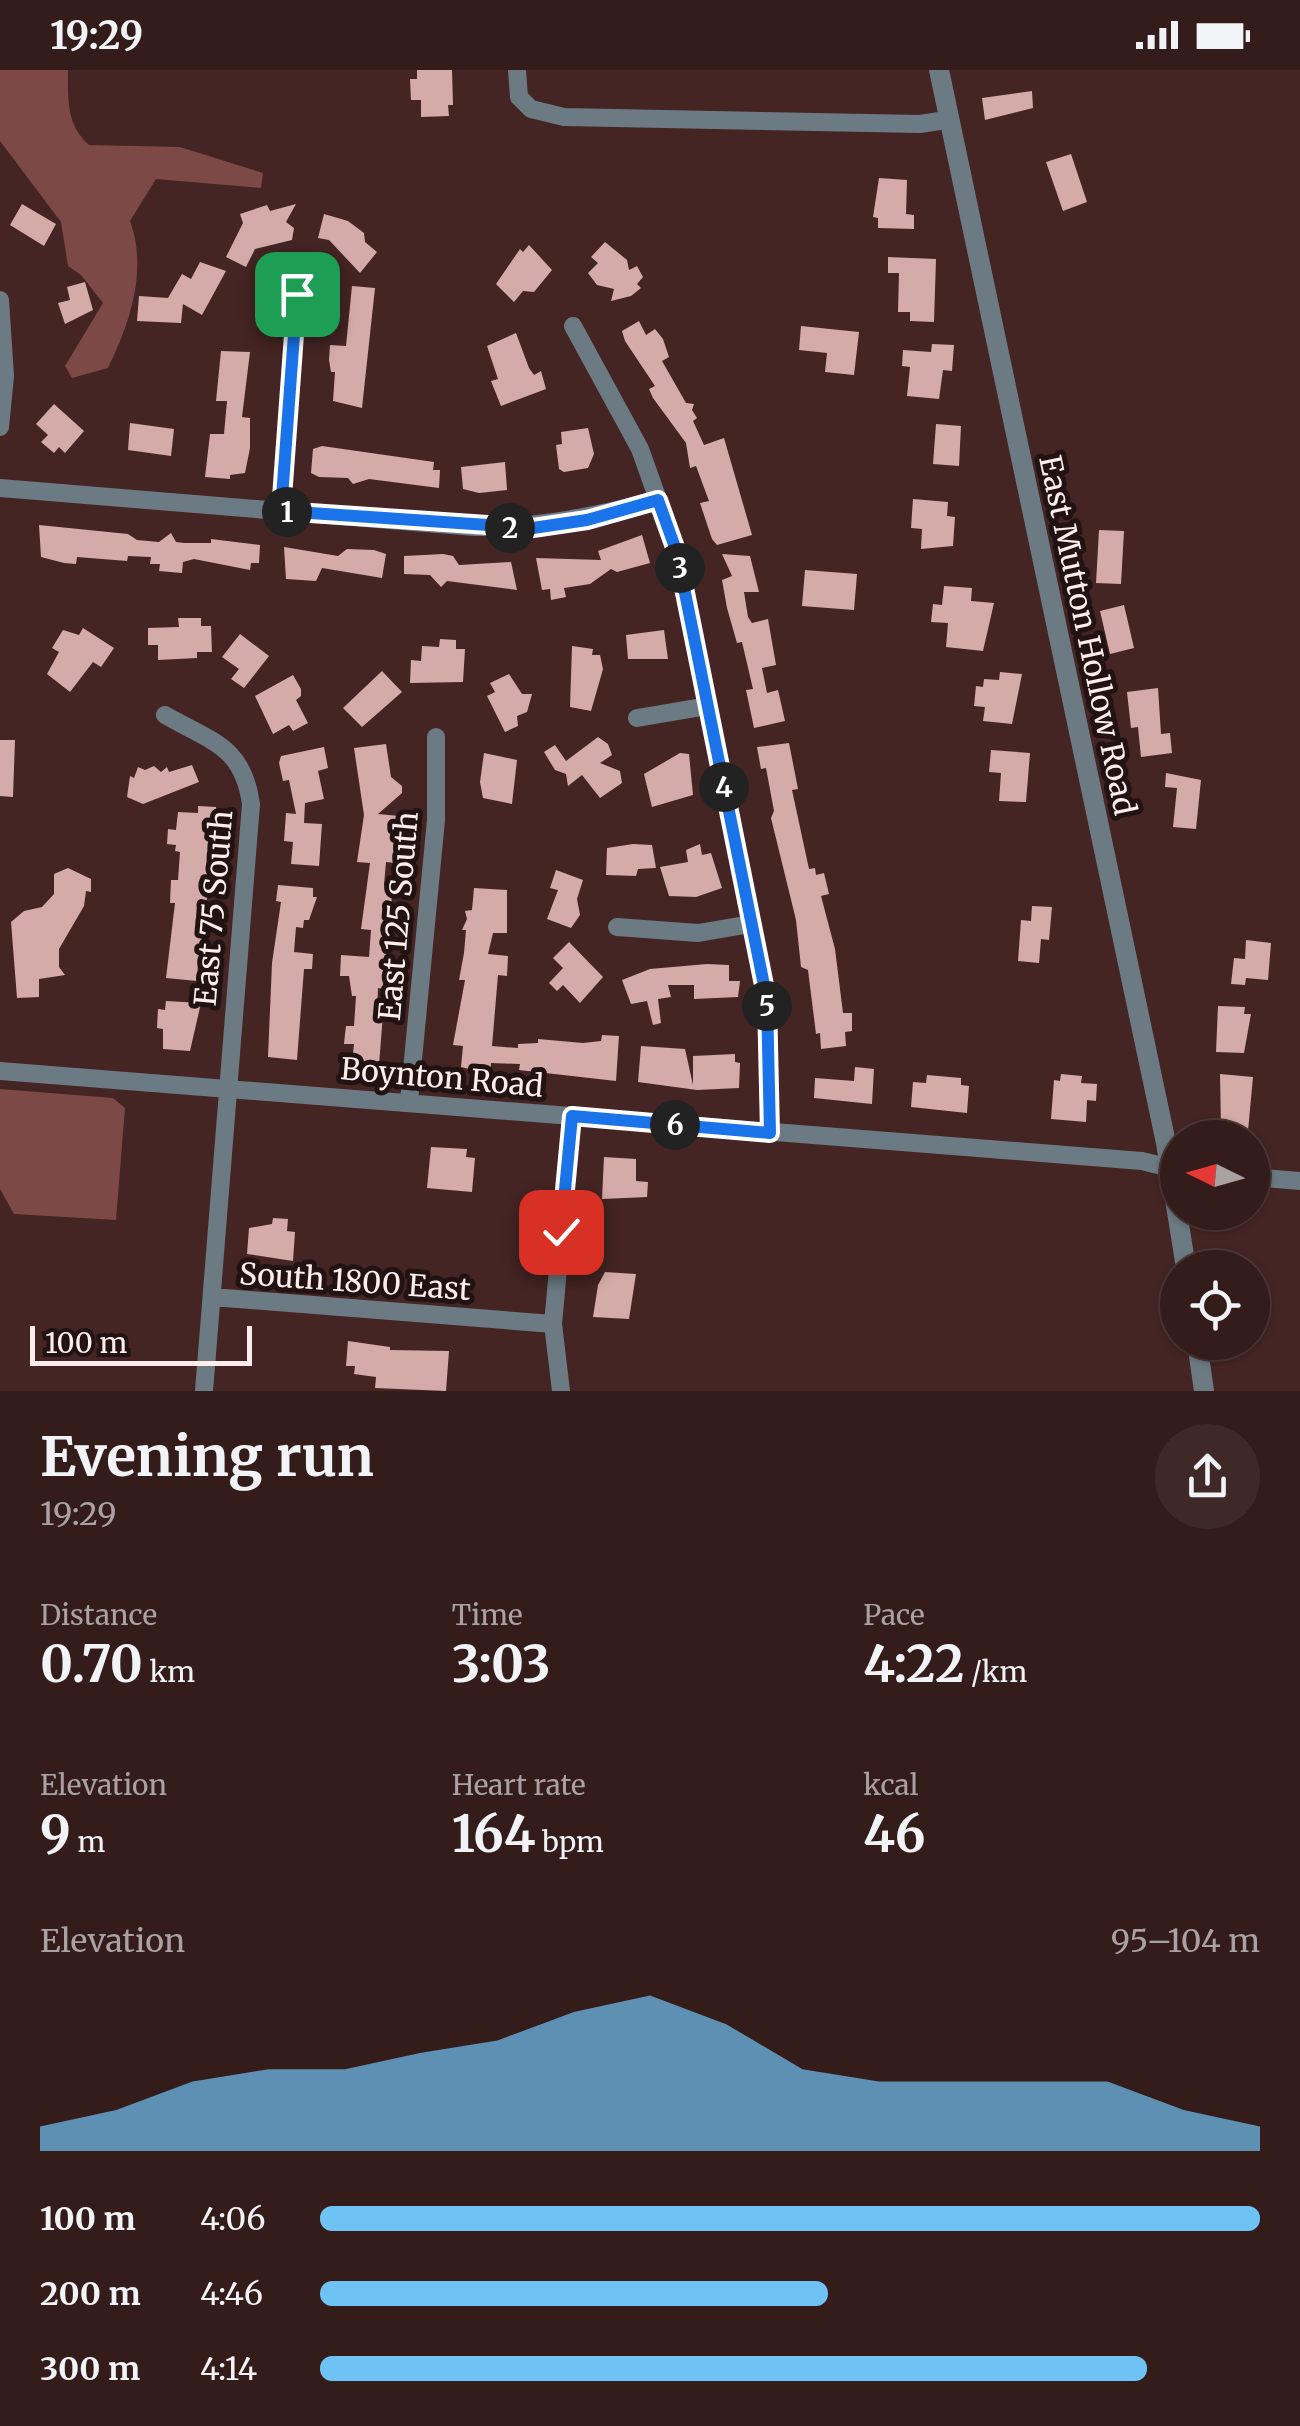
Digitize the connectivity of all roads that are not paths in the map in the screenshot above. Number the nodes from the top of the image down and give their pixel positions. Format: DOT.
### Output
graph roads {
  1 [pos="518,70"];
  2 [pos="938,70"];
  3 [pos="946,120"];
  4 [pos="297,294"];
  5 [pos="0,300"];
  6 [pos="572,326"];
  7 [pos="0,427"];
  8 [pos="0,488"];
  9 [pos="658,500"];
  10 [pos="281,511"];
  11 [pos="708,706"];
  12 [pos="165,715"];
  13 [pos="636,718"];
  14 [pos="436,737"];
  15 [pos="752,924"];
  16 [pos="617,927"];
  17 [pos="0,1072"];
  18 [pos="226,1088"];
  19 [pos="409,1100"];
  20 [pos="572,1116"];
  21 [pos="1163,1120"];
  22 [pos="770,1133"];
  23 [pos="1160,1166"];
  24 [pos="1270,1178"];
  25 [pos="1300,1181"];
  26 [pos="212,1298"];
  27 [pos="553,1324"];
  28 [pos="1200,1360"];
  29 [pos="204,1391"];
  30 [pos="561,1391"];
  31 [pos="1204,1391"];
  1 -- 3 [label="street"];
  2 -- 3 [label="street, East Mutton Hollow Road"];
  3 -- 21 [label="street, East Mutton Hollow Road"];
  4 -- 10 [label="street"];
  5 -- 7 [label="street"];
  6 -- 9 [label="street"];
  8 -- 10 [label="street"];
  9 -- 10 [label="street"];
  9 -- 11 [label="street"];
  11 -- 13 [label="street"];
  11 -- 15 [label="street"];
  12 -- 18 [label="street, East 75 South"];
  14 -- 19 [label="street, East 125 South"];
  15 -- 16 [label="street"];
  15 -- 22 [label="street"];
  17 -- 18 [label="street, Boynton Road"];
  18 -- 19 [label="street, Boynton Road"];
  18 -- 26 [label="street"];
  19 -- 20 [label="street, Boynton Road"];
  20 -- 22 [label="street, Boynton Road"];
  20 -- 27 [label="street"];
  22 -- 23 [label="street, Boynton Road"];
  24 -- 25 [label="street"];
  26 -- 27 [label="street, South 1800 East"];
  26 -- 29 [label="street"];
  27 -- 30 [label="street"];
  28 -- 31 [label="street"];
}
